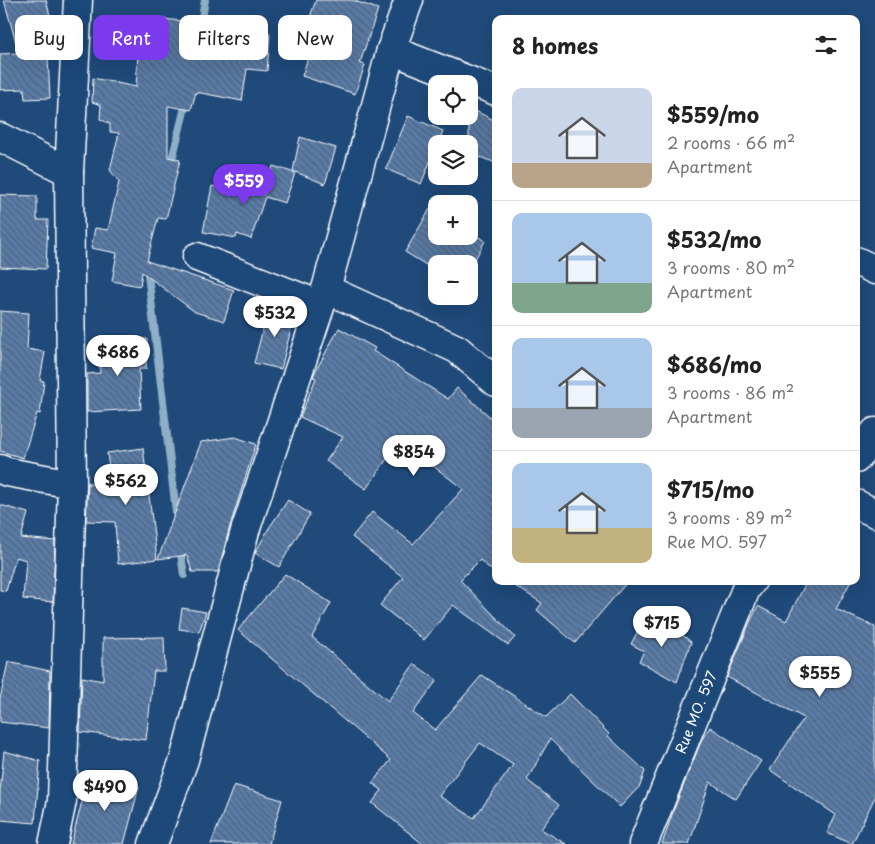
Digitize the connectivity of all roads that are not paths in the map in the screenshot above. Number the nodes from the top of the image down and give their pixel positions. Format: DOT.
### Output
graph roads {
  1 [pos="78,0"];
  2 [pos="409,0"];
  3 [pos="391,50"];
  4 [pos="492,89"];
  5 [pos="0,137"];
  6 [pos="68,172"];
  7 [pos="197,257"];
  8 [pos="860,264"];
  9 [pos="875,270"];
  10 [pos="323,297"];
  11 [pos="492,379"];
  12 [pos="875,432"];
  13 [pos="860,453"];
  14 [pos="0,469"];
  15 [pos="72,484"];
  16 [pos="860,506"];
  17 [pos="875,513"];
  18 [pos="745,585"];
  19 [pos="53,844"];
  20 [pos="153,844"];
  21 [pos="643,844"];
  1 -- 6 [label="street"];
  2 -- 3 [label="street"];
  3 -- 4 [label="street"];
  3 -- 10 [label="street"];
  5 -- 6 [label="street"];
  6 -- 15 [label="street"];
  7 -- 10 [label="street"];
  8 -- 9 [label="street"];
  10 -- 11 [label="street"];
  10 -- 20 [label="street"];
  12 -- 13 [label="street"];
  14 -- 15 [label="street"];
  15 -- 19 [label="street"];
  16 -- 17 [label="street"];
  18 -- 21 [label="street, Rue MO. 597"];
}
